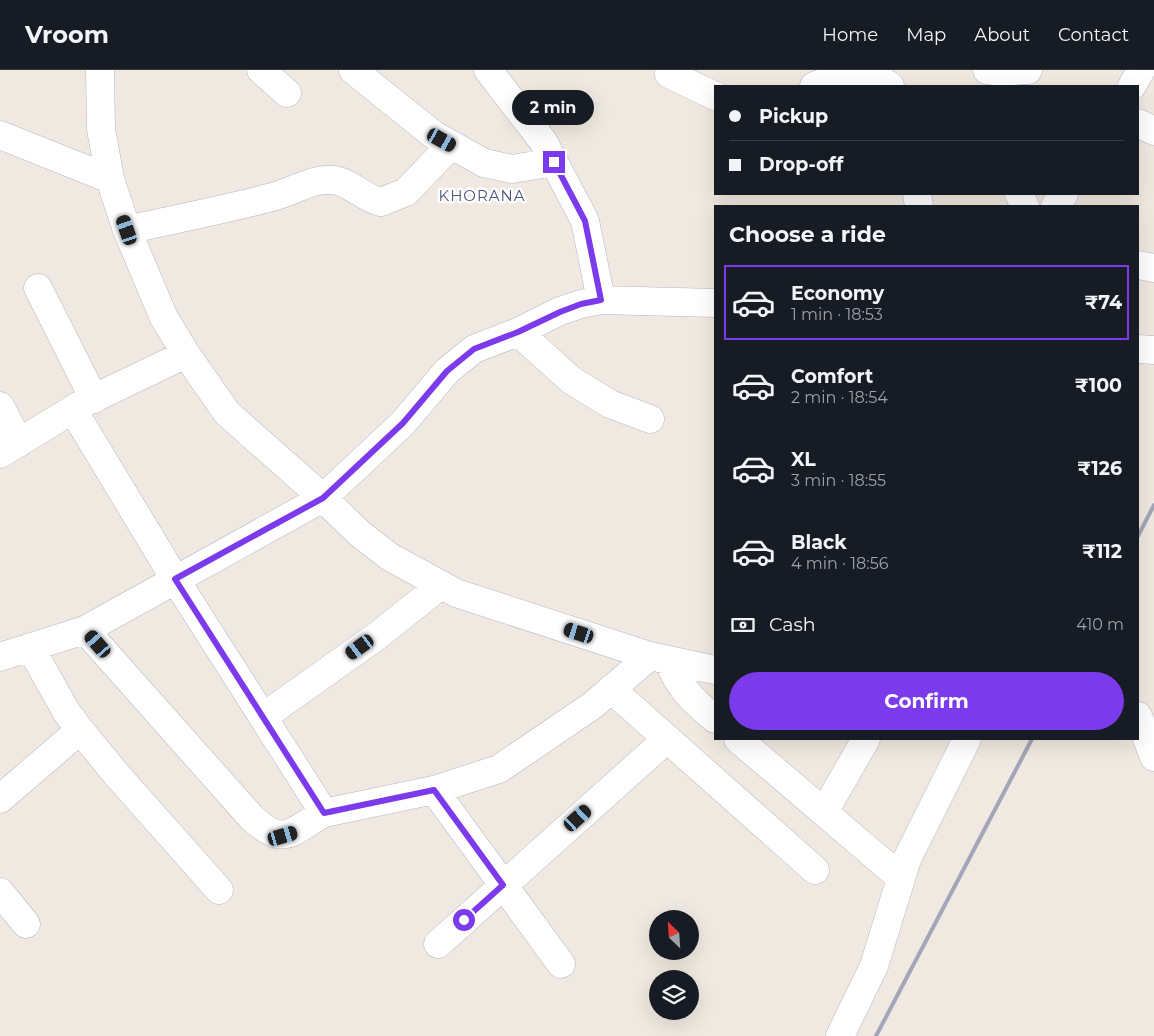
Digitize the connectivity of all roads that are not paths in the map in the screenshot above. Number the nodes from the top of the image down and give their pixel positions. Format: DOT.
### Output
graph roads {
  1 [pos="100,70"];
  2 [pos="261,70"];
  3 [pos="353,70"];
  4 [pos="488,70"];
  5 [pos="1028,70"];
  6 [pos="1141,70"];
  7 [pos="669,74"];
  8 [pos="995,76"];
  9 [pos="817,85"];
  10 [pos="889,85"];
  11 [pos="1133,85"];
  12 [pos="287,93"];
  13 [pos="714,96"];
  14 [pos="1139,124"];
  15 [pos="1154,131"];
  16 [pos="0,135"];
  17 [pos="451,145"];
  18 [pos="554,162"];
  19 [pos="110,179"];
  20 [pos="127,230"];
  21 [pos="1139,265"];
  22 [pos="1154,268"];
  23 [pos="38,288"];
  24 [pos="601,300"];
  25 [pos="714,303"];
  26 [pos="518,332"];
  27 [pos="1139,349"];
  28 [pos="1154,350"];
  29 [pos="186,354"];
  30 [pos="84,404"];
  31 [pos="0,406"];
  32 [pos="650,419"];
  33 [pos="9,449"];
  34 [pos="323,498"];
  35 [pos="175,579"];
  36 [pos="441,585"];
  37 [pos="85,630"];
  38 [pos="9,651"];
  39 [pos="659,658"];
  40 [pos="714,670"];
  41 [pos="611,689"];
  42 [pos="263,716"];
  43 [pos="714,719"];
  44 [pos="1139,719"];
  45 [pos="80,730"];
  46 [pos="667,739"];
  47 [pos="739,740"];
  48 [pos="865,740"];
  49 [pos="966,740"];
  50 [pos="1154,757"];
  51 [pos="434,790"];
  52 [pos="0,799"];
  53 [pos="824,812"];
  54 [pos="324,813"];
  55 [pos="815,870"];
  56 [pos="902,878"];
  57 [pos="503,885"];
  58 [pos="219,890"];
  59 [pos="0,892"];
  60 [pos="26,924"];
  61 [pos="438,944"];
  62 [pos="561,964"];
  63 [pos="840,1036"];
  1 -- 19 [label="street"];
  2 -- 12 [label="street"];
  3 -- 17 [label="street"];
  4 -- 18 [label="street"];
  5 -- 8 [label="street"];
  6 -- 11 [label="street"];
  7 -- 13 [label="street"];
  9 -- 10 [label="street"];
  14 -- 15 [label="street"];
  16 -- 19 [label="street"];
  17 -- 18 [label="street"];
  17 -- 20 [label="street"];
  18 -- 24 [label="street"];
  19 -- 20 [label="street"];
  20 -- 29 [label="street"];
  21 -- 22 [label="street"];
  23 -- 30 [label="street"];
  24 -- 25 [label="street"];
  24 -- 26 [label="street"];
  26 -- 32 [label="street"];
  26 -- 34 [label="street"];
  27 -- 28 [label="street"];
  29 -- 30 [label="street"];
  29 -- 34 [label="street"];
  30 -- 33 [label="street"];
  30 -- 35 [label="street"];
  31 -- 33 [label="street"];
  34 -- 35 [label="street"];
  34 -- 36 [label="street"];
  35 -- 37 [label="street"];
  35 -- 42 [label="street"];
  36 -- 39 [label="street"];
  36 -- 42 [label="street"];
  37 -- 38 [label="street"];
  37 -- 54 [label="street"];
  38 -- 45 [label="street"];
  39 -- 40 [label="street"];
  39 -- 41 [label="street"];
  39 -- 43 [label="street"];
  41 -- 46 [label="street"];
  41 -- 51 [label="street"];
  42 -- 54 [label="street"];
  44 -- 50 [label="street"];
  45 -- 52 [label="street"];
  45 -- 58 [label="street"];
  46 -- 55 [label="street"];
  46 -- 57 [label="street"];
  47 -- 53 [label="street"];
  48 -- 53 [label="street"];
  49 -- 56 [label="street"];
  51 -- 54 [label="street"];
  51 -- 57 [label="street"];
  53 -- 56 [label="street"];
  56 -- 63 [label="street"];
  57 -- 61 [label="street"];
  57 -- 62 [label="street"];
  59 -- 60 [label="street"];
}
